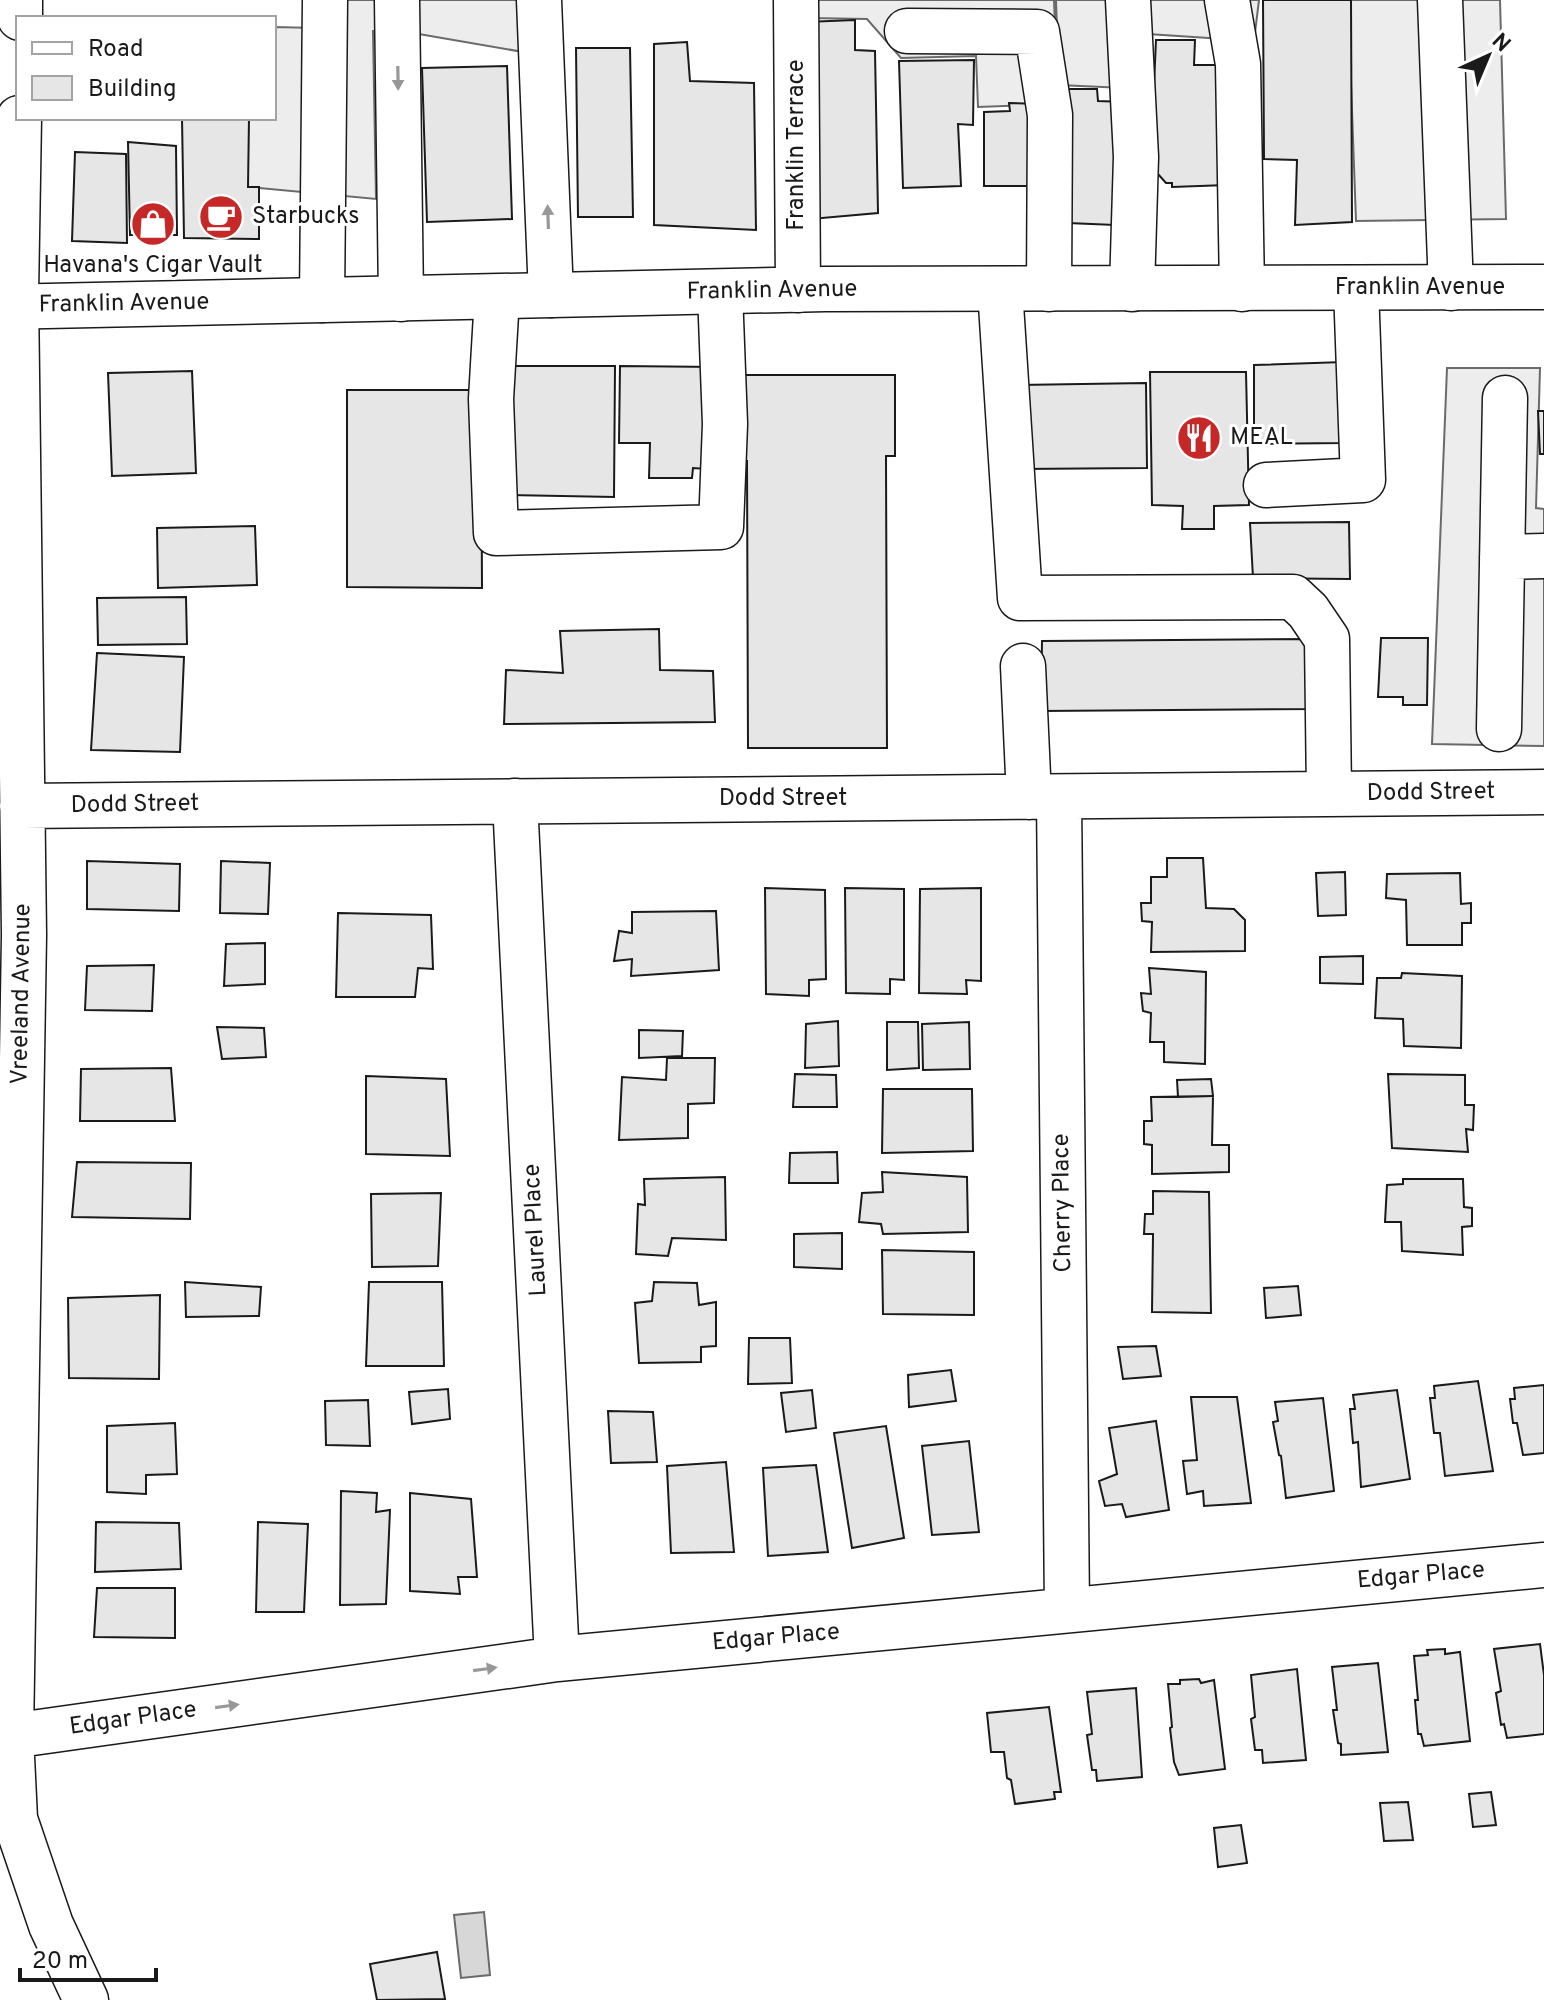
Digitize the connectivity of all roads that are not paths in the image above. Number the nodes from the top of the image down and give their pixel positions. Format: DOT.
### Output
graph roads {
  1 [pos="325,0"];
  2 [pos="397,0"];
  3 [pos="539,0"];
  4 [pos="796,0"];
  5 [pos="1128,0"];
  6 [pos="1227,0"];
  7 [pos="1440,0"];
  8 [pos="907,31"];
  9 [pos="19,120"];
  10 [pos="1544,287"];
  11 [pos="1356,288"];
  12 [pos="1451,288"];
  13 [pos="1000,289"];
  14 [pos="1049,289"];
  15 [pos="1132,289"];
  16 [pos="1242,289"];
  17 [pos="798,290"];
  18 [pos="720,292"];
  19 [pos="551,295"];
  20 [pos="497,297"];
  21 [pos="401,299"];
  22 [pos="322,300"];
  23 [pos="8,307"];
  24 [pos="1505,398"];
  25 [pos="1266,485"];
  26 [pos="1523,557"];
  27 [pos="1023,666"];
  28 [pos="1499,729"];
  29 [pos="1544,792"];
  30 [pos="1329,793"];
  31 [pos="1044,797"];
  32 [pos="515,801"];
  33 [pos="22,806"];
  34 [pos="12,935"];
  35 [pos="1544,1565"];
  36 [pos="1067,1610"];
  37 [pos="557,1659"];
  38 [pos="11,1736"];
  39 [pos="86,2000"];
  1 -- 22 [label="street"];
  2 -- 21 [label="street, one-way"];
  19 -- 3 [label="street, one-way"];
  4 -- 17 [label="street, Franklin Terrace"];
  5 -- 15 [label="street"];
  6 -- 16 [label="street"];
  7 -- 12 [label="street"];
  8 -- 14 [label="street"];
  9 -- 23 [label="street, Vreeland Avenue"];
  10 -- 12 [label="street, Franklin Avenue"];
  11 -- 12 [label="street, Franklin Avenue"];
  11 -- 16 [label="street, Franklin Avenue"];
  11 -- 25 [label="street"];
  13 -- 14 [label="street, Franklin Avenue"];
  13 -- 17 [label="street, Franklin Avenue"];
  13 -- 30 [label="street"];
  14 -- 15 [label="street, Franklin Avenue"];
  15 -- 16 [label="street, Franklin Avenue"];
  17 -- 18 [label="street, Franklin Avenue"];
  18 -- 19 [label="street, Franklin Avenue"];
  18 -- 20 [label="street"];
  19 -- 20 [label="street, Franklin Avenue"];
  20 -- 21 [label="street, Franklin Avenue"];
  21 -- 22 [label="street, Franklin Avenue"];
  22 -- 23 [label="street, Franklin Avenue"];
  23 -- 33 [label="street, Vreeland Avenue"];
  24 -- 26 [label="street"];
  26 -- 28 [label="street"];
  27 -- 31 [label="street, Cherry Place"];
  29 -- 30 [label="street, Dodd Street"];
  30 -- 31 [label="street, Dodd Street"];
  31 -- 32 [label="street, Dodd Street"];
  31 -- 36 [label="street, Cherry Place"];
  32 -- 33 [label="street, Dodd Street"];
  32 -- 37 [label="street, Laurel Place"];
  33 -- 34 [label="street, Vreeland Avenue"];
  34 -- 38 [label="street, Vreeland Avenue"];
  35 -- 36 [label="street, Edgar Place"];
  36 -- 37 [label="street, Edgar Place"];
  38 -- 37 [label="street, Edgar Place, one-way"];
  38 -- 39 [label="street, Vreeland Avenue"];
}
